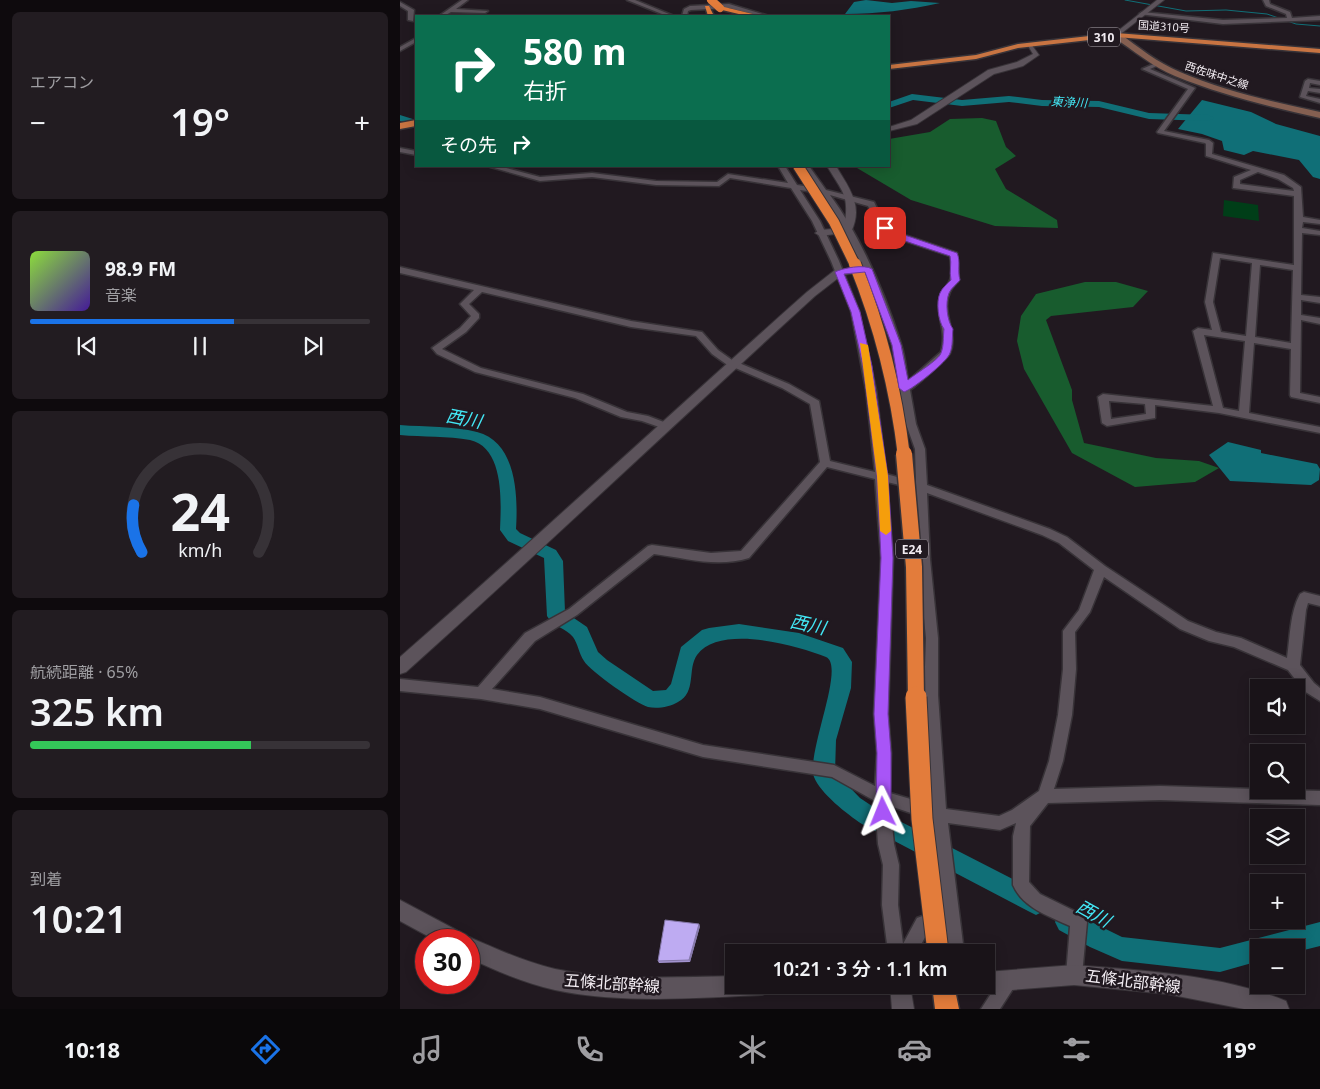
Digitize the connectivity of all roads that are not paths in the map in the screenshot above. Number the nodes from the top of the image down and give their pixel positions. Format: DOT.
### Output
graph roads {
  1 [pos="465,0"];
  2 [pos="630,0"];
  3 [pos="711,0"];
  4 [pos="1161,0"];
  5 [pos="1266,0"];
  6 [pos="400,4"];
  7 [pos="704,4"];
  8 [pos="449,10"];
  9 [pos="485,11"];
  10 [pos="1144,12"];
  11 [pos="442,15"];
  12 [pos="668,15"];
  13 [pos="685,15"];
  14 [pos="710,15"];
  15 [pos="751,15"];
  16 [pos="762,15"];
  17 [pos="1290,19"];
  18 [pos="1318,19"];
  19 [pos="411,20"];
  20 [pos="1116,35"];
  21 [pos="415,40"];
  22 [pos="1029,44"];
  23 [pos="400,48"];
  24 [pos="1320,51"];
  25 [pos="1158,64"];
  26 [pos="890,67"];
  27 [pos="1320,82"];
  28 [pos="1306,89"];
  29 [pos="1320,91"];
  30 [pos="1320,101"];
  31 [pos="1320,115"];
  32 [pos="415,123"];
  33 [pos="400,126"];
  34 [pos="890,128"];
  35 [pos="400,150"];
  36 [pos="415,153"];
  37 [pos="494,167"];
  38 [pos="782,167"];
  39 [pos="799,167"];
  40 [pos="806,167"];
  41 [pos="832,167"];
  42 [pos="1257,170"];
  43 [pos="793,186"];
  44 [pos="823,191"];
  45 [pos="1298,194"];
  46 [pos="851,198"];
  47 [pos="1299,219"];
  48 [pos="1320,222"];
  49 [pos="848,230"];
  50 [pos="1298,230"];
  51 [pos="820,232"];
  52 [pos="1320,233"];
  53 [pos="1256,261"];
  54 [pos="1298,268"];
  55 [pos="868,269"];
  56 [pos="400,270"];
  57 [pos="839,272"];
  58 [pos="480,289"];
  59 [pos="1297,297"];
  60 [pos="1320,300"];
  61 [pos="1298,317"];
  62 [pos="1320,321"];
  63 [pos="1217,334"];
  64 [pos="1249,339"];
  65 [pos="1296,347"];
  66 [pos="733,365"];
  67 [pos="904,388"];
  68 [pos="1320,400"];
  69 [pos="1150,401"];
  70 [pos="1219,410"];
  71 [pos="1244,414"];
  72 [pos="665,426"];
  73 [pos="1320,430"];
  74 [pos="825,463"];
  75 [pos="882,476"];
  76 [pos="922,487"];
  77 [pos="1101,569"];
  78 [pos="1320,601"];
  79 [pos="1293,666"];
  80 [pos="400,667"];
  81 [pos="400,685"];
  82 [pos="481,693"];
  83 [pos="1320,695"];
  84 [pos="1044,796"];
  85 [pos="882,797"];
  86 [pos="1320,798"];
  87 [pos="938,815"];
  88 [pos="400,910"];
  89 [pos="952,913"];
  90 [pos="435,929"];
  91 [pos="895,944"];
  92 [pos="912,944"];
  93 [pos="937,944"];
  94 [pos="955,944"];
  95 [pos="480,953"];
  96 [pos="1074,975"];
  97 [pos="1009,981"];
  98 [pos="995,982"];
  99 [pos="725,986"];
  100 [pos="901,994"];
  101 [pos="945,994"];
  102 [pos="903,1009"];
  103 [pos="948,1009"];
  104 [pos="990,1009"];
  105 [pos="1278,1009"];
  1 -- 8 [label="street"];
  2 -- 12 [label="street"];
  3 -- 15 [label="highway, bridge"];
  4 -- 10 [label="street"];
  5 -- 17 [label="street"];
  6 -- 19 [label="street"];
  7 -- 14 [label="highway"];
  8 -- 9 [label="street"];
  8 -- 11 [label="street"];
  10 -- 17 [label="street"];
  10 -- 20 [label="street"];
  13 -- 16 [label="street"];
  17 -- 18 [label="street"];
  20 -- 22 [label="highway, 国道310号 / 310"];
  20 -- 24 [label="highway, 国道310号 / 310"];
  20 -- 25 [label="main road, 西佐味中之線"];
  21 -- 23 [label="street"];
  22 -- 26 [label="highway, 国道310号 / 310"];
  22 -- 34 [label="street"];
  25 -- 31 [label="main road, 西佐味中之線"];
  25 -- 42 [label="street"];
  27 -- 28 [label="street"];
  28 -- 29 [label="street"];
  28 -- 30 [label="street"];
  32 -- 33 [label="highway"];
  35 -- 36 [label="street"];
  37 -- 43 [label="street"];
  38 -- 43 [label="street"];
  39 -- 93 [label="highway, E24, bridge"];
  40 -- 44 [label="street"];
  41 -- 46 [label="street"];
  42 -- 45 [label="street"];
  42 -- 45 [label="street"];
  43 -- 44 [label="street"];
  43 -- 51 [label="street"];
  44 -- 46 [label="street"];
  44 -- 49 [label="street"];
  45 -- 47 [label="street"];
  46 -- 49 [label="street"];
  46 -- 67 [label="street"];
  47 -- 48 [label="street"];
  47 -- 50 [label="street"];
  49 -- 51 [label="street"];
  49 -- 55 [label="street"];
  50 -- 52 [label="street"];
  50 -- 54 [label="street"];
  51 -- 57 [label="street"];
  53 -- 54 [label="street"];
  53 -- 63 [label="street"];
  53 -- 64 [label="street"];
  54 -- 59 [label="street"];
  55 -- 57 [label="street"];
  55 -- 67 [label="street"];
  56 -- 58 [label="street"];
  57 -- 66 [label="street"];
  57 -- 75 [label="street"];
  58 -- 66 [label="street"];
  58 -- 72 [label="street"];
  59 -- 60 [label="street"];
  59 -- 61 [label="street"];
  61 -- 62 [label="street"];
  61 -- 65 [label="street"];
  63 -- 64 [label="street"];
  63 -- 70 [label="street"];
  64 -- 65 [label="street"];
  64 -- 71 [label="street"];
  65 -- 68 [label="street"];
  66 -- 72 [label="street"];
  66 -- 74 [label="street"];
  67 -- 76 [label="street"];
  69 -- 69 [label="street"];
  69 -- 70 [label="street"];
  70 -- 71 [label="street"];
  71 -- 73 [label="street"];
  72 -- 80 [label="street"];
  74 -- 75 [label="street"];
  74 -- 82 [label="street"];
  75 -- 76 [label="street"];
  75 -- 85 [label="street"];
  76 -- 77 [label="street"];
  76 -- 87 [label="street"];
  77 -- 79 [label="street"];
  77 -- 84 [label="street"];
  78 -- 79 [label="street"];
  79 -- 83 [label="street"];
  81 -- 82 [label="street"];
  82 -- 85 [label="street"];
  84 -- 86 [label="street"];
  84 -- 87 [label="street"];
  84 -- 96 [label="street"];
  85 -- 87 [label="street"];
  85 -- 91 [label="street"];
  87 -- 89 [label="street"];
  88 -- 90 [label="street"];
  89 -- 92 [label="street"];
  89 -- 94 [label="street"];
  95 -- 99 [label="street, 五條北部幹線"];
  96 -- 97 [label="street, 五條北部幹線"];
  96 -- 105 [label="street, 五條北部幹線"];
  97 -- 98 [label="street, 五條北部幹線"];
  97 -- 104 [label="street"];
  100 -- 102 [label="street"];
  101 -- 103 [label="highway"];
}
